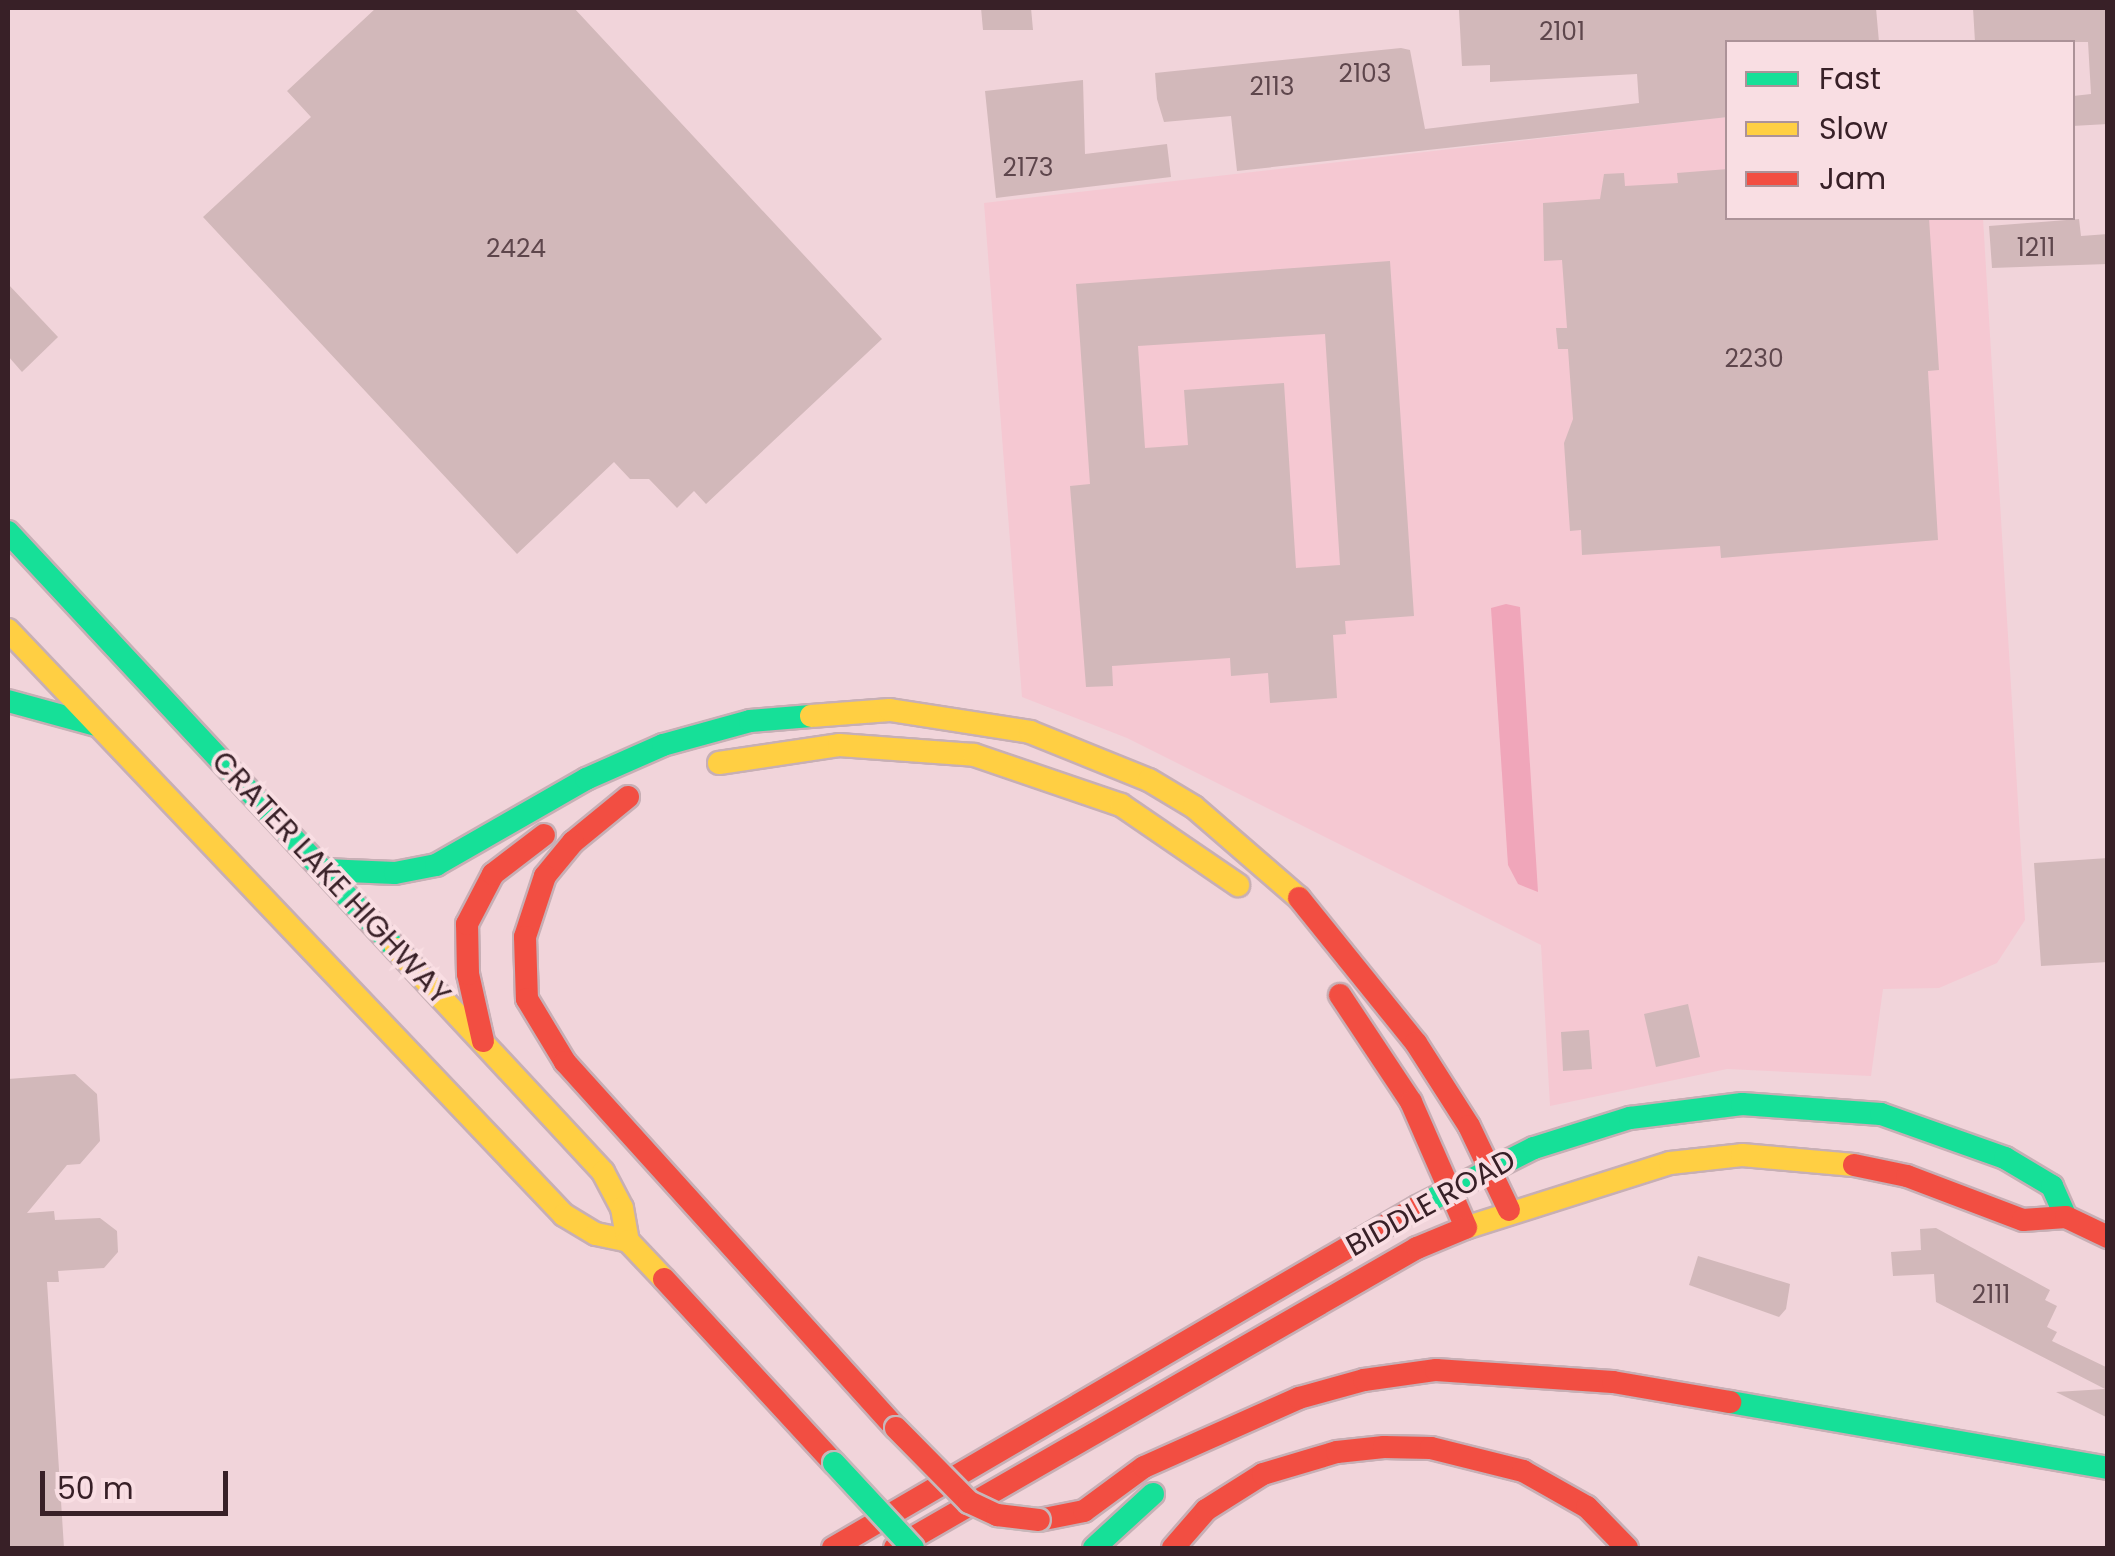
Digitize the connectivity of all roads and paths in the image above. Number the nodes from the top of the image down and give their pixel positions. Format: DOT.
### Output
graph roads {
  1 [pos="8,532"];
  2 [pos="8,630"];
  3 [pos="8,701"];
  4 [pos="102,726"];
  5 [pos="691,772"];
  6 [pos="324,870"];
  7 [pos="1262,906"];
  8 [pos="1320,968"];
  9 [pos="482,1040"];
  10 [pos="1490,1168"];
  11 [pos="1450,1188"];
  12 [pos="1509,1210"];
  13 [pos="2066,1217"];
  14 [pos="1466,1226"];
  15 [pos="2108,1237"];
  16 [pos="628,1241"];
  17 [pos="1239,1426"];
  18 [pos="2108,1468"];
  19 [pos="833,1548"];
  20 [pos="895,1548"];
  21 [pos="913,1548"];
  22 [pos="1094,1548"];
  23 [pos="1173,1548"];
  24 [pos="1627,1548"];
  1 -- 6 [label="main road, CRATER LAKE HIGHWAY"];
  2 -- 4 [label="main road, CRATER LAKE HIGHWAY"];
  3 -- 4 [label="main road"];
  4 -- 16 [label="main road, CRATER LAKE HIGHWAY"];
  5 -- 7 [label="main road"];
  6 -- 9 [label="main road, CRATER LAKE HIGHWAY"];
  6 -- 10 [label="main road"];
  8 -- 11 [label="main road"];
  9 -- 16 [label="main road, CRATER LAKE HIGHWAY"];
  9 -- 17 [label="main road, bridge"];
  10 -- 11 [label="main road, BIDDLE ROAD"];
  10 -- 12 [label="main road"];
  10 -- 13 [label="main road, BIDDLE ROAD"];
  11 -- 14 [label="main road"];
  11 -- 19 [label="main road, BIDDLE ROAD"];
  12 -- 13 [label="main road, BIDDLE ROAD"];
  12 -- 14 [label="main road, BIDDLE ROAD"];
  13 -- 15 [label="main road, BIDDLE ROAD"];
  14 -- 20 [label="main road, BIDDLE ROAD"];
  16 -- 21 [label="main road, CRATER LAKE HIGHWAY, bridge"];
  17 -- 18 [label="main road"];
  17 -- 22 [label="main road"];
  23 -- 24 [label="main road"];
}
